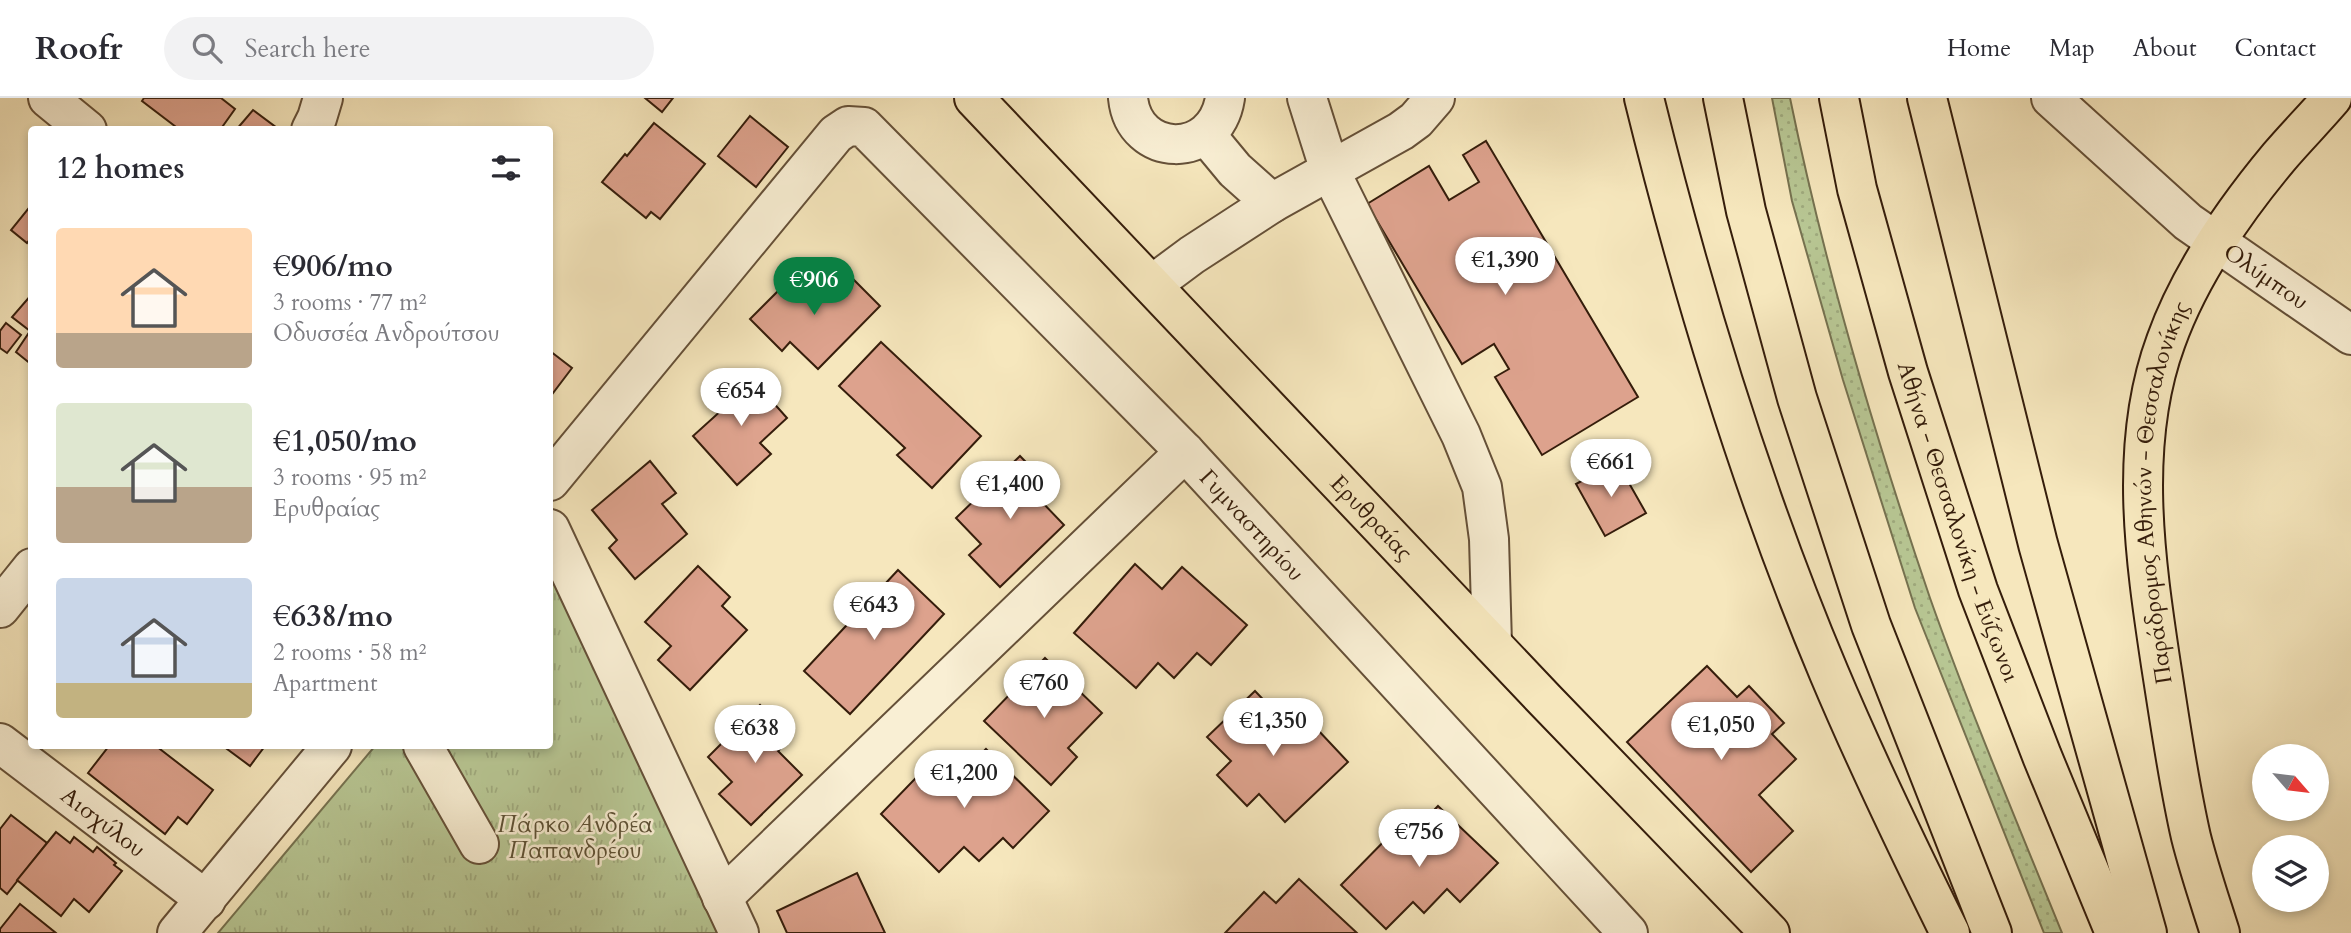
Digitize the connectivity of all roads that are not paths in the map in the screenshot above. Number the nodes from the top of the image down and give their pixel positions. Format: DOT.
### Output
graph roads {
  1 [pos="48,98"];
  2 [pos="323,98"];
  3 [pos="974,98"];
  4 [pos="1128,98"];
  5 [pos="1225,98"];
  6 [pos="1307,98"];
  7 [pos="1435,98"];
  8 [pos="1644,98"];
  9 [pos="1723,98"];
  10 [pos="1839,98"];
  11 [pos="1927,98"];
  12 [pos="2051,98"];
  13 [pos="2332,98"];
  14 [pos="81,126"];
  15 [pos="313,126"];
  16 [pos="1206,135"];
  17 [pos="1330,171"];
  18 [pos="1272,203"];
  19 [pos="2216,243"];
  20 [pos="1153,284"];
  21 [pos="2351,335"];
  22 [pos="1185,452"];
  23 [pos="553,477"];
  24 [pos="553,535"];
  25 [pos="28,573"];
  26 [pos="0,608"];
  27 [pos="1492,644"];
  28 [pos="0,743"];
  29 [pos="330,749"];
  30 [pos="425,749"];
  31 [pos="479,844"];
  32 [pos="722,898"];
  33 [pos="206,900"];
  34 [pos="1765,931"];
  35 [pos="177,933"];
  36 [pos="739,933"];
  37 [pos="1628,933"];
  38 [pos="1950,933"];
  39 [pos="1992,933"];
  40 [pos="2115,933"];
  41 [pos="2147,933"];
  42 [pos="2220,933"];
  1 -- 14 [label="street"];
  2 -- 15 [label="street"];
  3 -- 20 [label="main road, Ερυθραίας"];
  4 -- 16 [label="street"];
  5 -- 16 [label="street"];
  6 -- 17 [label="street"];
  7 -- 17 [label="street"];
  8 -- 38 [label="main road"];
  9 -- 39 [label="main road"];
  10 -- 40 [label="main road, Αθήνα - Θεσσαλονίκη - Εύζωνοι"];
  11 -- 41 [label="main road"];
  12 -- 19 [label="street, Ολύμπου"];
  13 -- 19 [label="main road, Παράδρομος Αθηνών - Θεσσαλονίκης"];
  16 -- 18 [label="street"];
  17 -- 18 [label="street"];
  17 -- 27 [label="street"];
  18 -- 20 [label="street"];
  19 -- 21 [label="street, Ολύμπου"];
  19 -- 42 [label="main road, Παράδρομος Αθηνών - Θεσσαλονίκης"];
  20 -- 27 [label="main road, Ερυθραίας"];
  22 -- 23 [label="street, Γυμναστηρίου"];
  22 -- 32 [label="street"];
  22 -- 37 [label="street, Γυμναστηρίου"];
  24 -- 32 [label="street"];
  25 -- 26 [label="street"];
  27 -- 34 [label="main road, Ερυθραίας"];
  28 -- 33 [label="street, Αισχύλου"];
  29 -- 33 [label="street"];
  30 -- 31 [label="street"];
  32 -- 36 [label="street"];
  33 -- 35 [label="street"];
}
